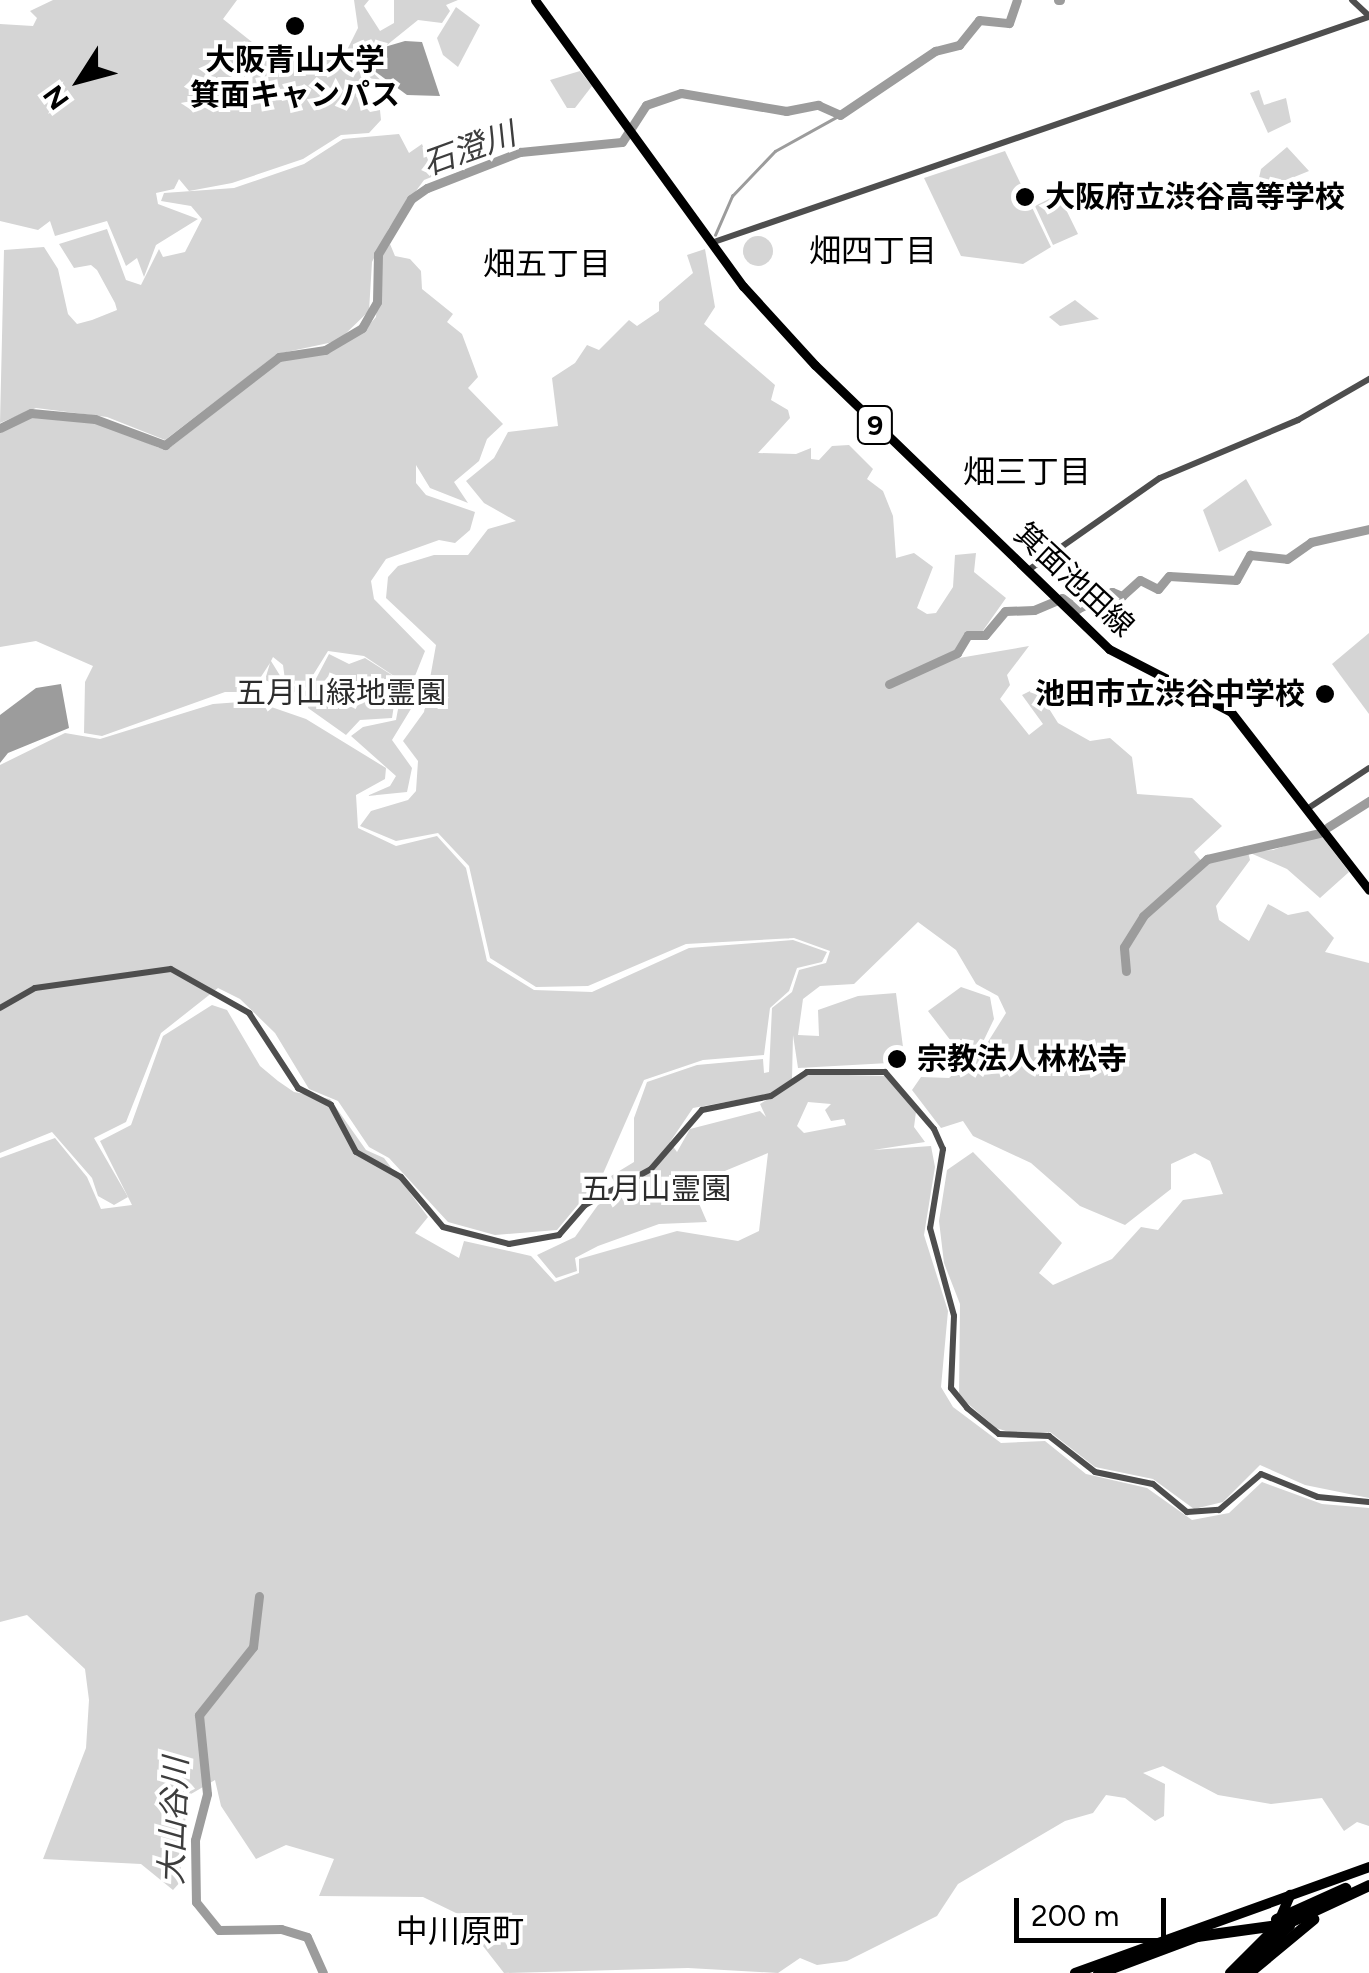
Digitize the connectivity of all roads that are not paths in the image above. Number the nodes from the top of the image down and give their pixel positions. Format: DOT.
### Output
graph roads {
  1 [pos="535,0"];
  2 [pos="1352,0"];
  3 [pos="1369,16"];
  4 [pos="712,242"];
  5 [pos="1369,379"];
  6 [pos="1027,571"];
  7 [pos="1369,768"];
  8 [pos="1307,809"];
  9 [pos="1369,890"];
  10 [pos="0,1008"];
  11 [pos="1369,1502"];
  12 [pos="1369,1867"];
  13 [pos="1369,1876"];
  14 [pos="1369,1886"];
  15 [pos="1345,1888"];
  16 [pos="1290,1895"];
  17 [pos="1216,1936"];
  18 [pos="1248,1953"];
  19 [pos="1110,1969"];
  20 [pos="1075,1973"];
  21 [pos="1087,1973"];
  22 [pos="1234,1973"];
  23 [pos="1248,1973"];
  24 [pos="1257,1973"];
  1 -- 4 [label="main road, 箕面池田線 / 9"];
  2 -- 3 [label="street"];
  3 -- 4 [label="street"];
  4 -- 6 [label="main road, 箕面池田線 / 9"];
  5 -- 6 [label="street"];
  6 -- 8 [label="main road, 箕面池田線 / 9"];
  7 -- 8 [label="street"];
  8 -- 9 [label="main road, 箕面池田線 / 9"];
  10 -- 11 [label="street"];
  12 -- 16 [label="highway"];
  13 -- 15 [label="highway"];
  14 -- 19 [label="highway"];
  14 -- 23 [label="highway"];
  15 -- 19 [label="highway"];
  15 -- 22 [label="highway"];
  16 -- 17 [label="highway"];
  16 -- 18 [label="highway"];
  16 -- 20 [label="highway"];
  16 -- 24 [label="highway"];
  17 -- 18 [label="highway"];
  17 -- 19 [label="highway"];
  18 -- 22 [label="highway"];
  19 -- 21 [label="highway"];
}
